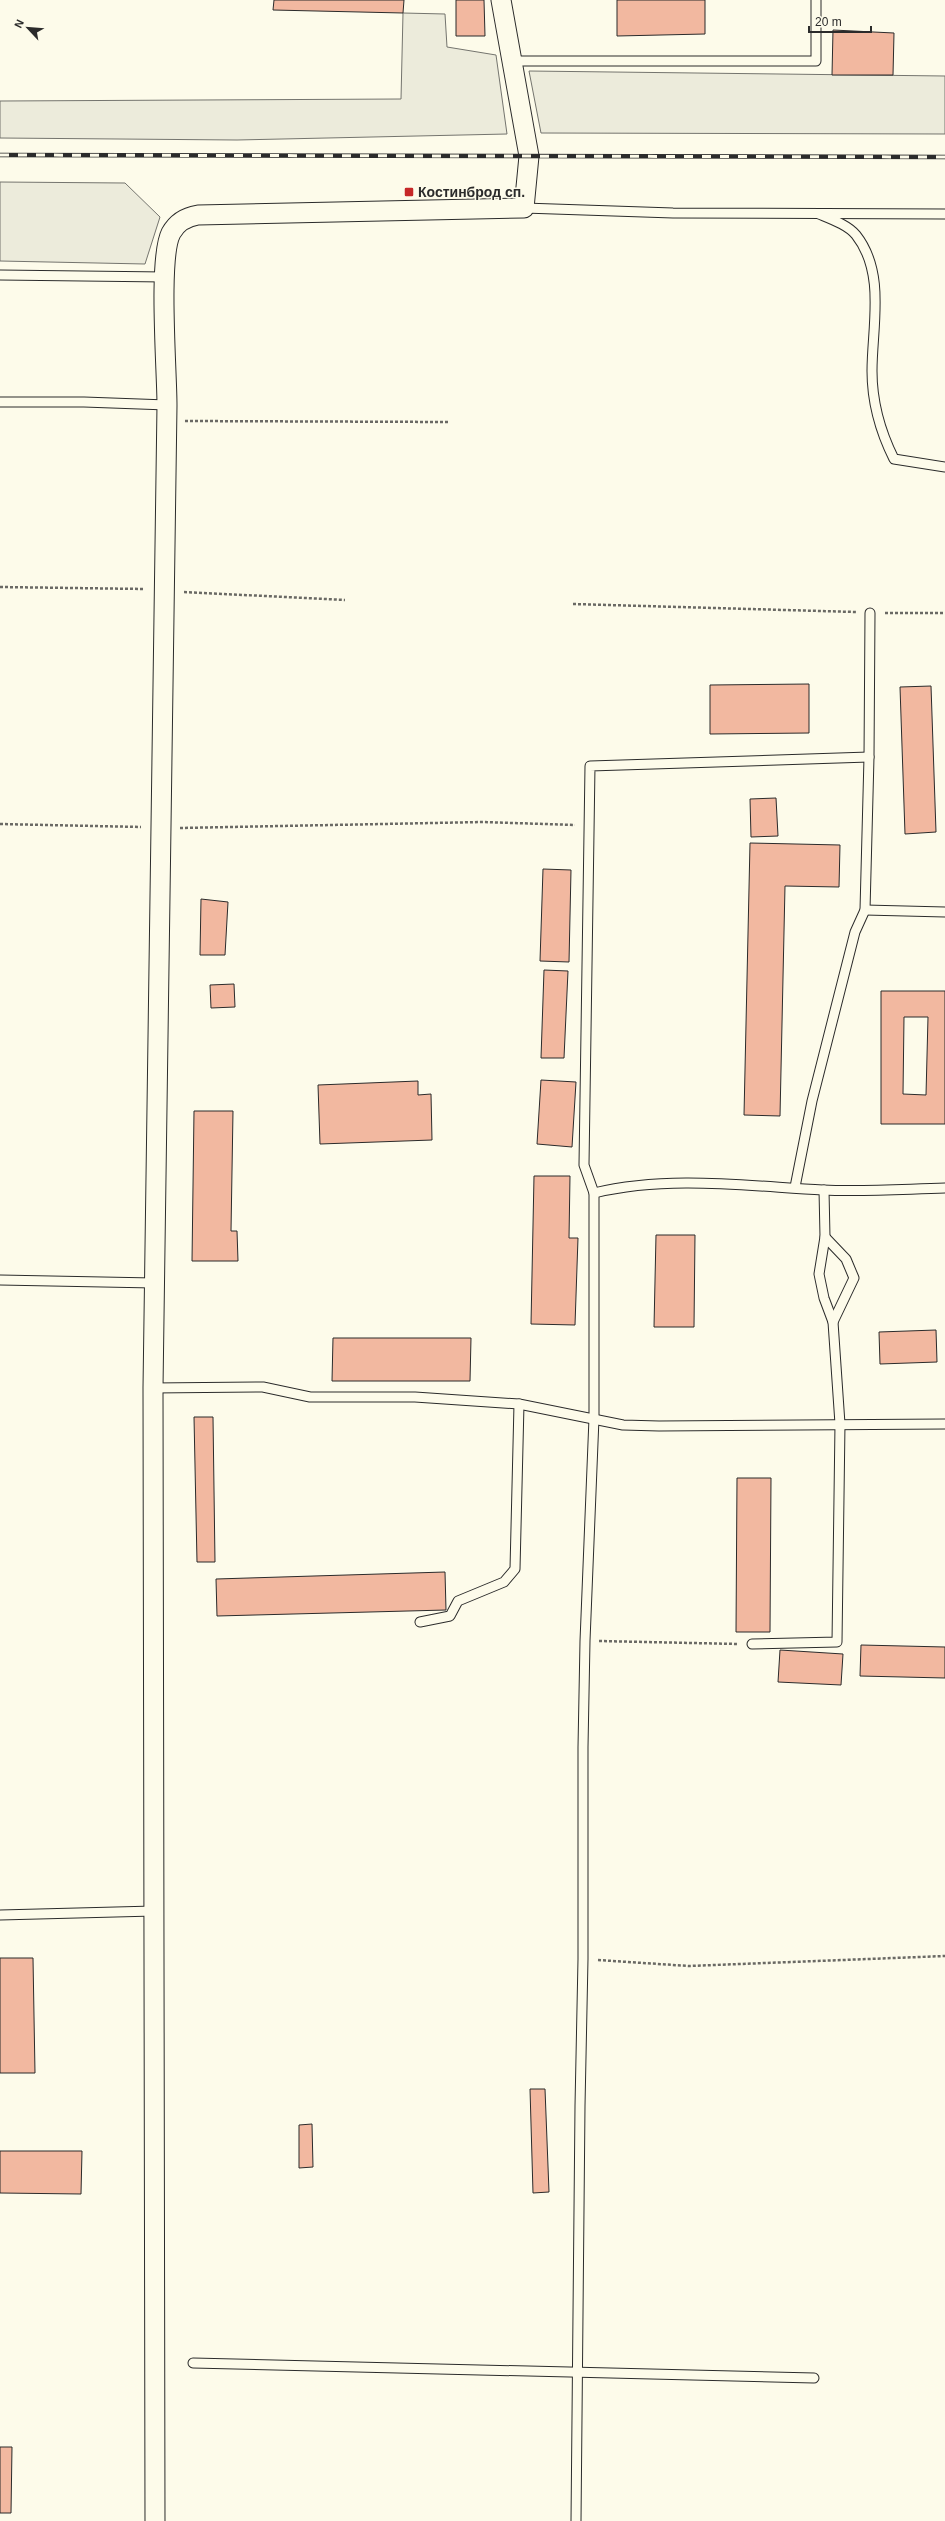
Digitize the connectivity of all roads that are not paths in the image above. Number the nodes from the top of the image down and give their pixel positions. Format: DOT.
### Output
graph roads {
  1 [pos="501,0"];
  2 [pos="816,0"];
  3 [pos="513,61"];
  4 [pos="524,208"];
  5 [pos="816,212"];
  6 [pos="945,214"];
  7 [pos="0,275"];
  8 [pos="165,277"];
  9 [pos="0,402"];
  10 [pos="167,413"];
  11 [pos="945,467"];
  12 [pos="870,612"];
  13 [pos="869,757"];
  14 [pos="865,910"];
  15 [pos="945,912"];
  16 [pos="796,1187"];
  17 [pos="945,1188"];
  18 [pos="824,1190"];
  19 [pos="594,1193"];
  20 [pos="825,1237"];
  21 [pos="0,1280"];
  22 [pos="154,1283"];
  23 [pos="833,1322"];
  24 [pos="153,1388"];
  25 [pos="519,1404"];
  26 [pos="594,1418"];
  27 [pos="840,1424"];
  28 [pos="945,1424"];
  29 [pos="420,1622"];
  30 [pos="752,1644"];
  31 [pos="154,1911"];
  32 [pos="0,1914"];
  33 [pos="193,2363"];
  34 [pos="577,2373"];
  35 [pos="814,2378"];
  36 [pos="155,2521"];
  37 [pos="576,2521"];
  1 -- 3 [label="street"];
  2 -- 3 [label="lane"];
  3 -- 4 [label="street"];
  4 -- 5 [label="lane"];
  4 -- 8 [label="street"];
  5 -- 6 [label="lane"];
  5 -- 11 [label="lane"];
  7 -- 8 [label="lane"];
  8 -- 10 [label="street"];
  9 -- 10 [label="lane"];
  10 -- 22 [label="street"];
  12 -- 13 [label="lane"];
  13 -- 14 [label="lane"];
  13 -- 19 [label="lane"];
  14 -- 15 [label="lane"];
  14 -- 16 [label="lane"];
  16 -- 18 [label="lane"];
  16 -- 19 [label="lane"];
  17 -- 18 [label="lane"];
  18 -- 20 [label="lane"];
  19 -- 26 [label="lane"];
  20 -- 23 [label="lane"];
  20 -- 23 [label="lane"];
  21 -- 22 [label="lane"];
  22 -- 24 [label="street"];
  23 -- 27 [label="lane"];
  24 -- 25 [label="lane"];
  24 -- 31 [label="street"];
  25 -- 26 [label="lane"];
  25 -- 29 [label="lane"];
  26 -- 27 [label="lane"];
  26 -- 34 [label="lane"];
  27 -- 28 [label="lane"];
  27 -- 30 [label="lane"];
  31 -- 32 [label="lane"];
  31 -- 36 [label="street"];
  33 -- 34 [label="lane"];
  34 -- 35 [label="lane"];
  34 -- 37 [label="lane"];
}
